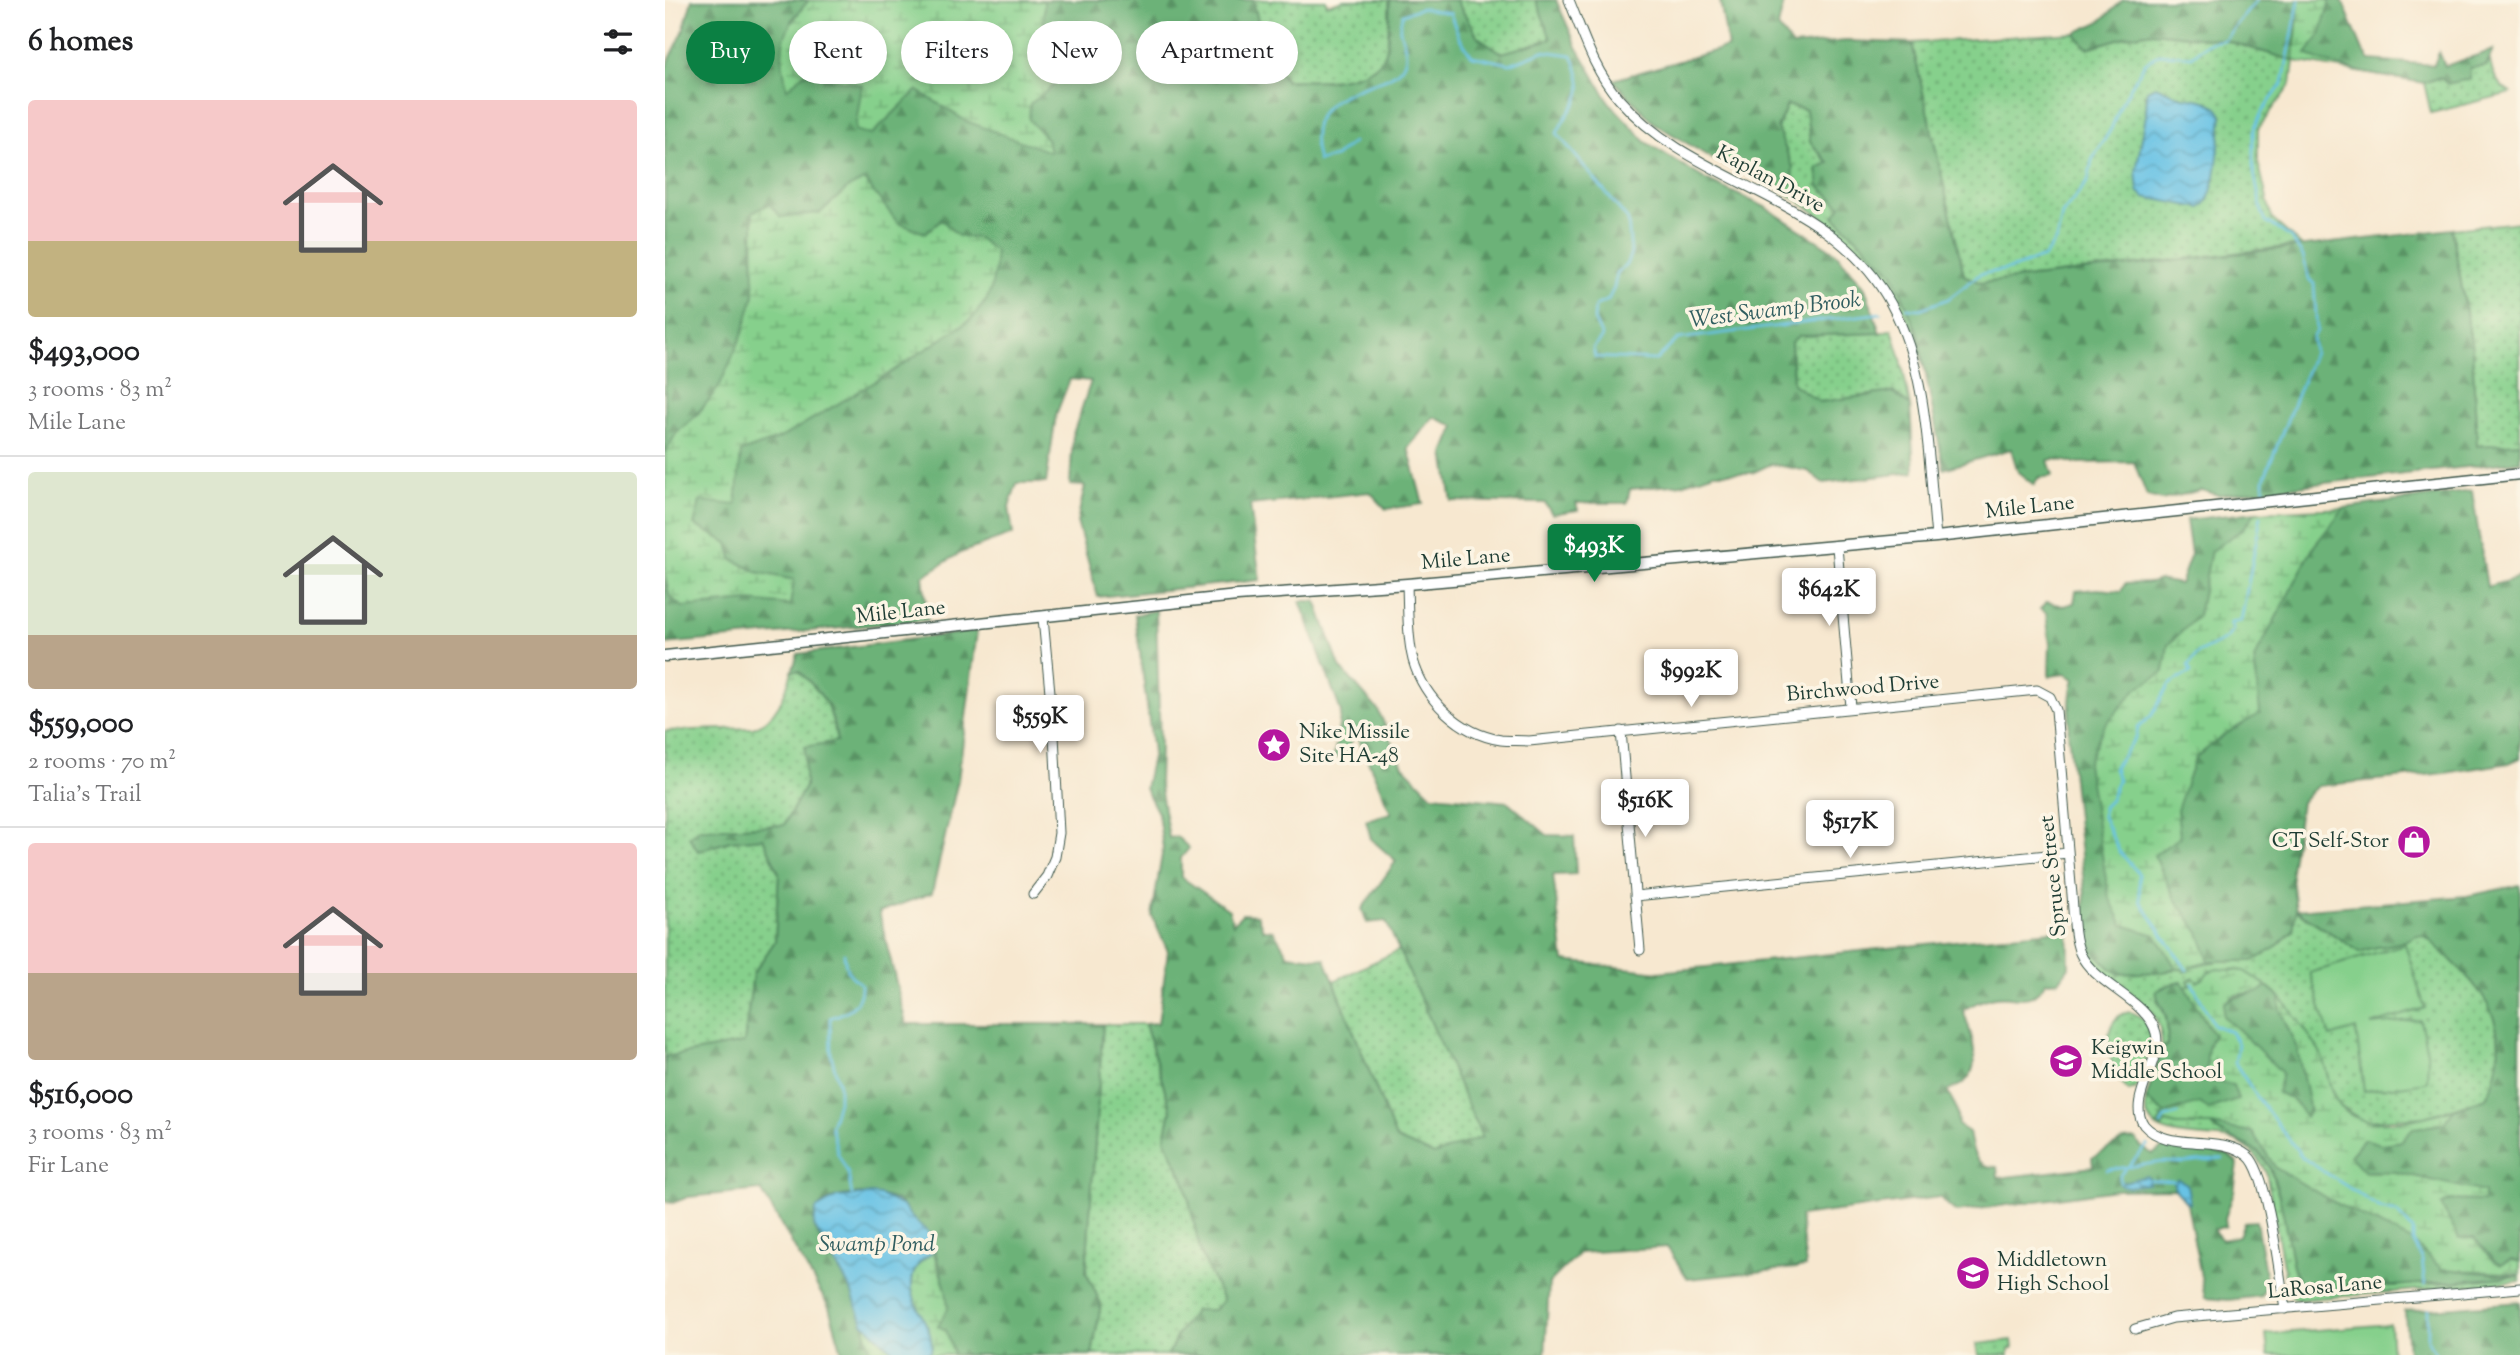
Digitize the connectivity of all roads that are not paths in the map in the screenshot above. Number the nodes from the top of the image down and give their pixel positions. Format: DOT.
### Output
graph roads {
  1 [pos="1569,0"];
  2 [pos="2520,474"];
  3 [pos="1936,537"];
  4 [pos="1836,547"];
  5 [pos="1407,584"];
  6 [pos="1043,618"];
  7 [pos="665,656"];
  8 [pos="2050,697"];
  9 [pos="1851,707"];
  10 [pos="1621,731"];
  11 [pos="2068,853"];
  12 [pos="1033,894"];
  13 [pos="1635,896"];
  14 [pos="1640,950"];
  15 [pos="2520,1288"];
  16 [pos="2285,1309"];
  17 [pos="2135,1329"];
  1 -- 3 [label="street, Kaplan Drive"];
  2 -- 3 [label="street, Mile Lane"];
  3 -- 4 [label="street, Mile Lane"];
  4 -- 5 [label="street, Mile Lane"];
  4 -- 9 [label="street"];
  5 -- 6 [label="street, Mile Lane"];
  5 -- 10 [label="street, Birchwood Drive"];
  6 -- 7 [label="street, Mile Lane"];
  6 -- 12 [label="street"];
  8 -- 9 [label="street, Birchwood Drive"];
  8 -- 11 [label="street, Spruce Street"];
  9 -- 10 [label="street, Birchwood Drive"];
  10 -- 13 [label="street"];
  11 -- 13 [label="street"];
  11 -- 16 [label="street, Spruce Street"];
  13 -- 14 [label="street"];
  15 -- 16 [label="street, LaRosa Lane"];
  16 -- 17 [label="street, LaRosa Lane"];
}
